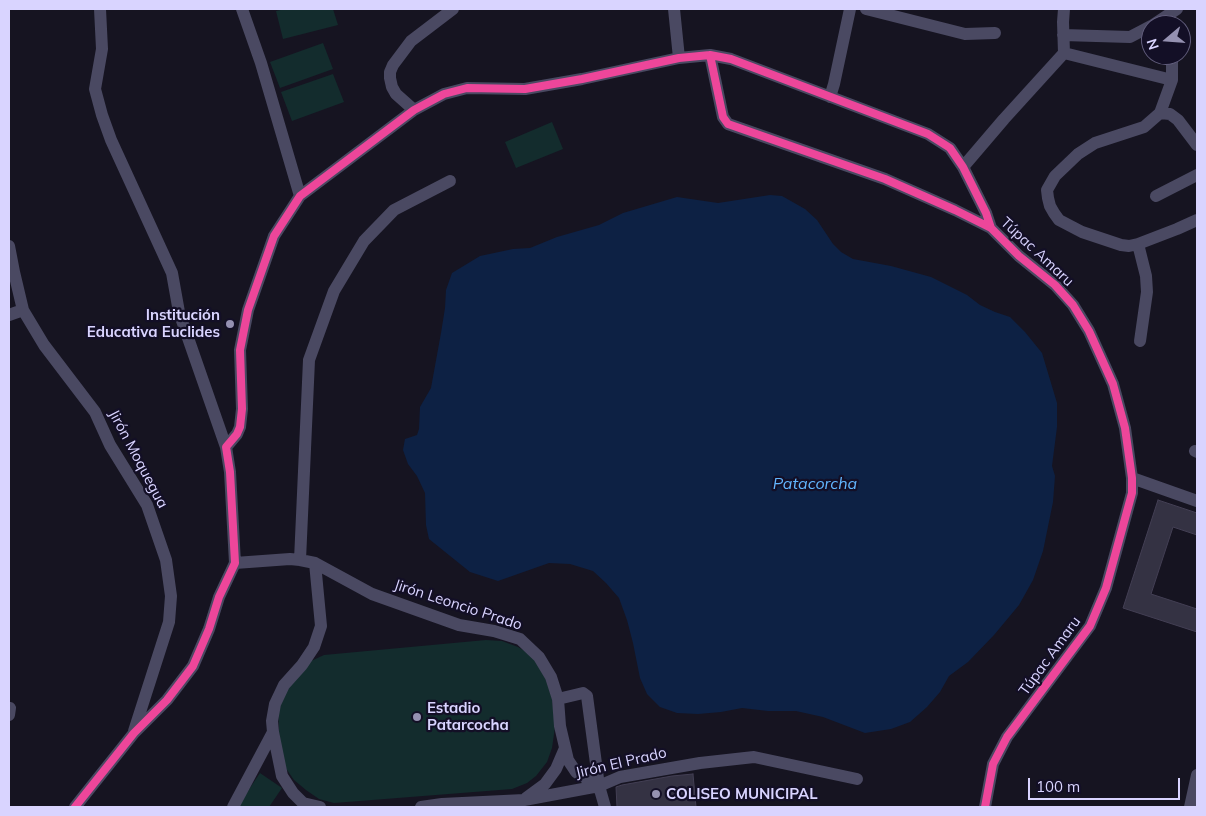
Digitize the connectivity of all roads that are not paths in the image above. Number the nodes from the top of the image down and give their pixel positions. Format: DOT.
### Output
graph roads {
  1 [pos="100,9"];
  2 [pos="242,9"];
  3 [pos="454,9"];
  4 [pos="674,9"];
  5 [pos="850,9"];
  6 [pos="866,9"];
  7 [pos="1064,9"];
  8 [pos="1141,31"];
  9 [pos="995,34"];
  10 [pos="1063,35"];
  11 [pos="1064,53"];
  12 [pos="710,55"];
  13 [pos="679,58"];
  14 [pos="1172,65"];
  15 [pos="1172,80"];
  16 [pos="830,97"];
  17 [pos="414,110"];
  18 [pos="1160,113"];
  19 [pos="1197,145"];
  20 [pos="963,167"];
  21 [pos="1197,175"];
  22 [pos="450,181"];
  23 [pos="300,196"];
  24 [pos="1156,196"];
  25 [pos="1197,220"];
  26 [pos="991,228"];
  27 [pos="1138,244"];
  28 [pos="9,246"];
  29 [pos="24,310"];
  30 [pos="9,315"];
  31 [pos="1140,340"];
  32 [pos="226,447"];
  33 [pos="1132,478"];
  34 [pos="1197,501"];
  35 [pos="300,560"];
  36 [pos="235,563"];
  37 [pos="315,563"];
  38 [pos="558,698"];
  39 [pos="273,732"];
  40 [pos="134,734"];
  41 [pos="565,748"];
  42 [pos="1197,775"];
  43 [pos="857,779"];
  44 [pos="599,786"];
  45 [pos="524,800"];
  46 [pos="468,805"];
  47 [pos="75,807"];
  48 [pos="232,807"];
  49 [pos="320,807"];
  50 [pos="420,807"];
  51 [pos="605,807"];
  52 [pos="985,807"];
  53 [pos="1190,807"];
  1 -- 32 [label="street"];
  2 -- 23 [label="street"];
  3 -- 17 [label="street"];
  4 -- 13 [label="street"];
  5 -- 16 [label="street"];
  6 -- 9 [label="street"];
  7 -- 10 [label="street"];
  8 -- 10 [label="street"];
  10 -- 11 [label="street"];
  11 -- 15 [label="street"];
  11 -- 20 [label="street"];
  12 -- 13 [label="street"];
  12 -- 16 [label="street"];
  12 -- 26 [label="street, Túpac Amaru"];
  13 -- 17 [label="street"];
  14 -- 15 [label="street"];
  15 -- 18 [label="street"];
  16 -- 20 [label="street"];
  17 -- 23 [label="street"];
  18 -- 19 [label="street"];
  18 -- 27 [label="street"];
  20 -- 26 [label="street"];
  21 -- 24 [label="street"];
  22 -- 35 [label="street"];
  23 -- 32 [label="street"];
  25 -- 27 [label="street"];
  26 -- 33 [label="street, Túpac Amaru"];
  27 -- 31 [label="street"];
  28 -- 29 [label="street, Jirón Moquegua"];
  29 -- 30 [label="street"];
  29 -- 40 [label="street, Jirón Moquegua"];
  32 -- 36 [label="street"];
  33 -- 34 [label="street"];
  33 -- 52 [label="street, Túpac Amaru"];
  35 -- 36 [label="street, Jirón Leoncio Prado"];
  35 -- 37 [label="street, Jirón Leoncio Prado"];
  36 -- 40 [label="street"];
  37 -- 38 [label="street, Jirón Leoncio Prado"];
  37 -- 39 [label="street"];
  38 -- 41 [label="street, Jirón Leoncio Prado"];
  38 -- 44 [label="street"];
  39 -- 48 [label="street"];
  39 -- 49 [label="street"];
  40 -- 47 [label="street"];
  41 -- 44 [label="street, Jirón Leoncio Prado"];
  41 -- 45 [label="street"];
  42 -- 53 [label="street"];
  43 -- 44 [label="street, Jirón El Prado"];
  44 -- 45 [label="street, Jirón El Prado"];
  44 -- 51 [label="street"];
  45 -- 46 [label="street, Jirón El Prado"];
  46 -- 50 [label="street, Jirón El Prado"];
}
